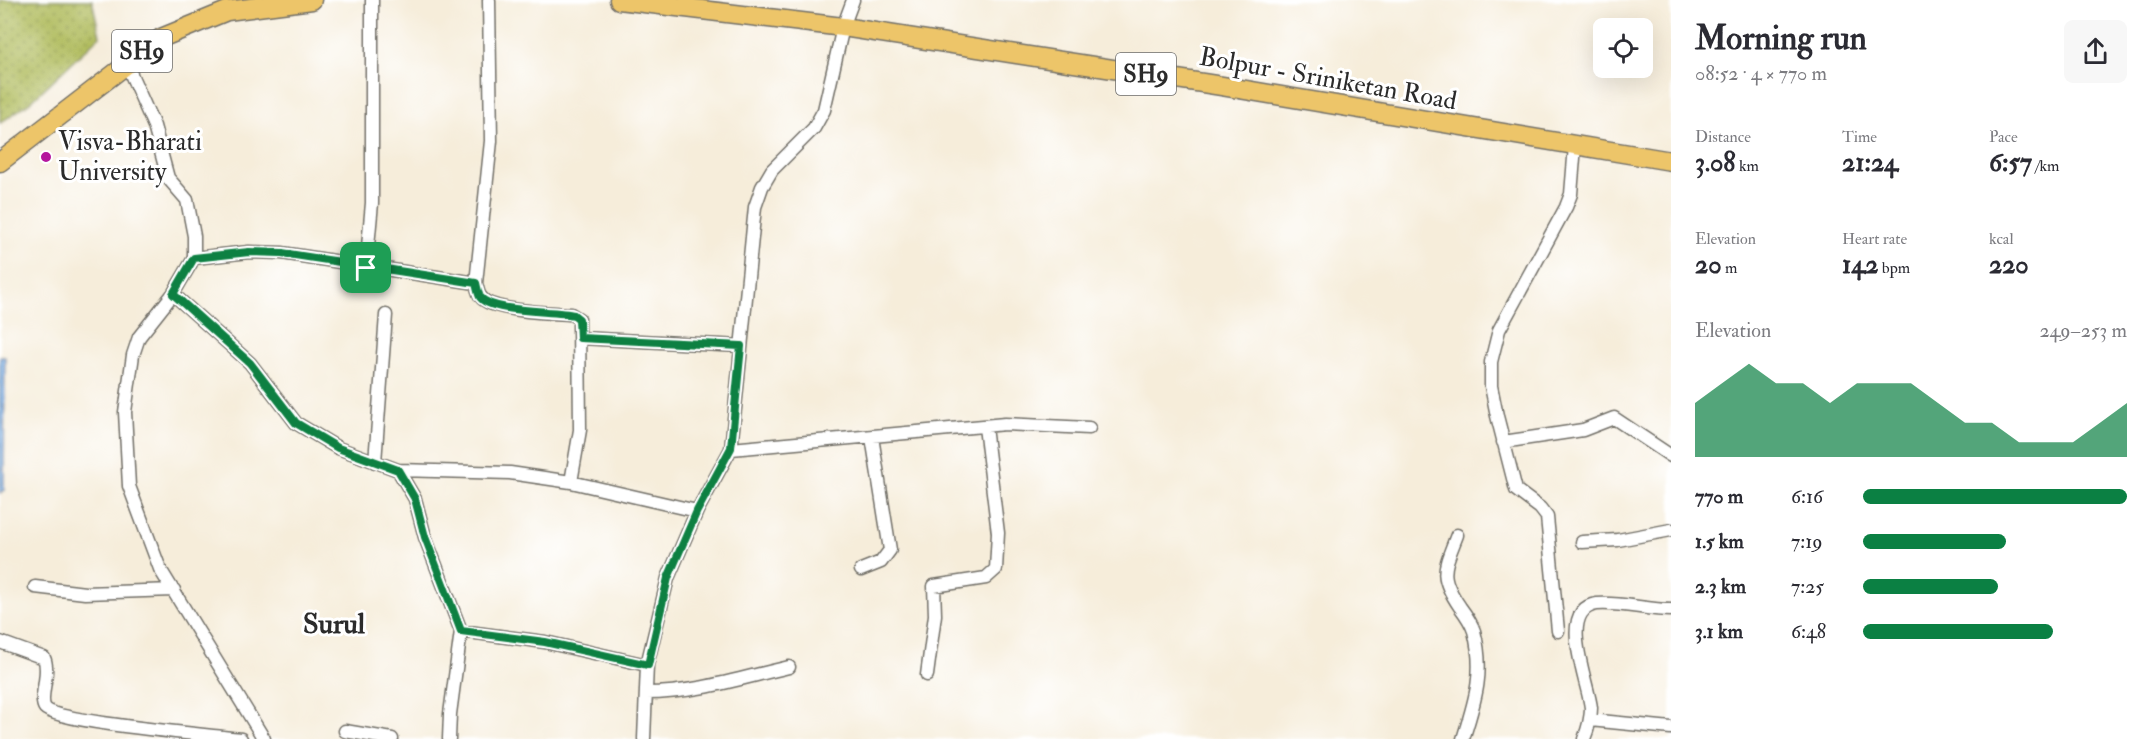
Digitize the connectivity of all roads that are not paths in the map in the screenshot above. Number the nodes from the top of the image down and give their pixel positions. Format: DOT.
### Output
graph roads {
  1 [pos="312,0"];
  2 [pos="372,0"];
  3 [pos="489,0"];
  4 [pos="619,0"];
  5 [pos="853,0"];
  6 [pos="843,27"];
  7 [pos="126,63"];
  8 [pos="1575,146"];
  9 [pos="0,162"];
  10 [pos="1671,162"];
  11 [pos="194,258"];
  12 [pos="366,268"];
  13 [pos="476,283"];
  14 [pos="173,294"];
  15 [pos="386,315"];
  16 [pos="580,338"];
  17 [pos="741,346"];
  18 [pos="985,427"];
  19 [pos="1089,428"];
  20 [pos="872,437"];
  21 [pos="1503,442"];
  22 [pos="731,448"];
  23 [pos="1671,456"];
  24 [pos="375,462"];
  25 [pos="398,470"];
  26 [pos="570,482"];
  27 [pos="697,511"];
  28 [pos="1671,530"];
  29 [pos="1457,535"];
  30 [pos="1582,542"];
  31 [pos="861,570"];
  32 [pos="35,587"];
  33 [pos="174,590"];
  34 [pos="1671,610"];
  35 [pos="461,631"];
  36 [pos="1558,631"];
  37 [pos="0,642"];
  38 [pos="648,665"];
  39 [pos="789,667"];
  40 [pos="927,675"];
  41 [pos="646,693"];
  42 [pos="1590,720"];
  43 [pos="1671,728"];
  44 [pos="345,731"];
  45 [pos="241,739"];
  46 [pos="264,739"];
  47 [pos="392,739"];
  48 [pos="449,739"];
  49 [pos="644,739"];
  50 [pos="1463,739"];
  51 [pos="1584,739"];
  1 -- 7 [label="main road, SH9"];
  2 -- 12 [label="street"];
  3 -- 13 [label="street"];
  4 -- 6 [label="main road, Bolpur - Sriniketan Road / SH9"];
  5 -- 6 [label="street"];
  6 -- 8 [label="main road, Bolpur - Sriniketan Road / SH9"];
  6 -- 17 [label="street"];
  7 -- 9 [label="main road, SH9"];
  7 -- 11 [label="street"];
  8 -- 10 [label="main road, Bolpur - Sriniketan Road / SH9"];
  8 -- 21 [label="street"];
  11 -- 12 [label="street"];
  11 -- 14 [label="street"];
  12 -- 13 [label="street"];
  13 -- 16 [label="street"];
  14 -- 24 [label="street"];
  14 -- 33 [label="street"];
  15 -- 24 [label="street"];
  16 -- 17 [label="street"];
  16 -- 26 [label="street"];
  17 -- 22 [label="street"];
  18 -- 19 [label="street"];
  18 -- 20 [label="street"];
  18 -- 40 [label="street"];
  20 -- 22 [label="street"];
  20 -- 31 [label="street"];
  21 -- 23 [label="street"];
  21 -- 36 [label="street"];
  22 -- 27 [label="street"];
  24 -- 25 [label="street"];
  25 -- 26 [label="street"];
  25 -- 35 [label="street"];
  26 -- 27 [label="street"];
  27 -- 38 [label="street"];
  28 -- 30 [label="street"];
  29 -- 50 [label="street"];
  32 -- 33 [label="street"];
  33 -- 46 [label="street"];
  34 -- 42 [label="street"];
  35 -- 38 [label="street"];
  35 -- 48 [label="street"];
  37 -- 45 [label="street"];
  38 -- 41 [label="street"];
  39 -- 41 [label="street"];
  41 -- 49 [label="street"];
  42 -- 43 [label="street"];
  42 -- 51 [label="street"];
  44 -- 47 [label="street"];
}
